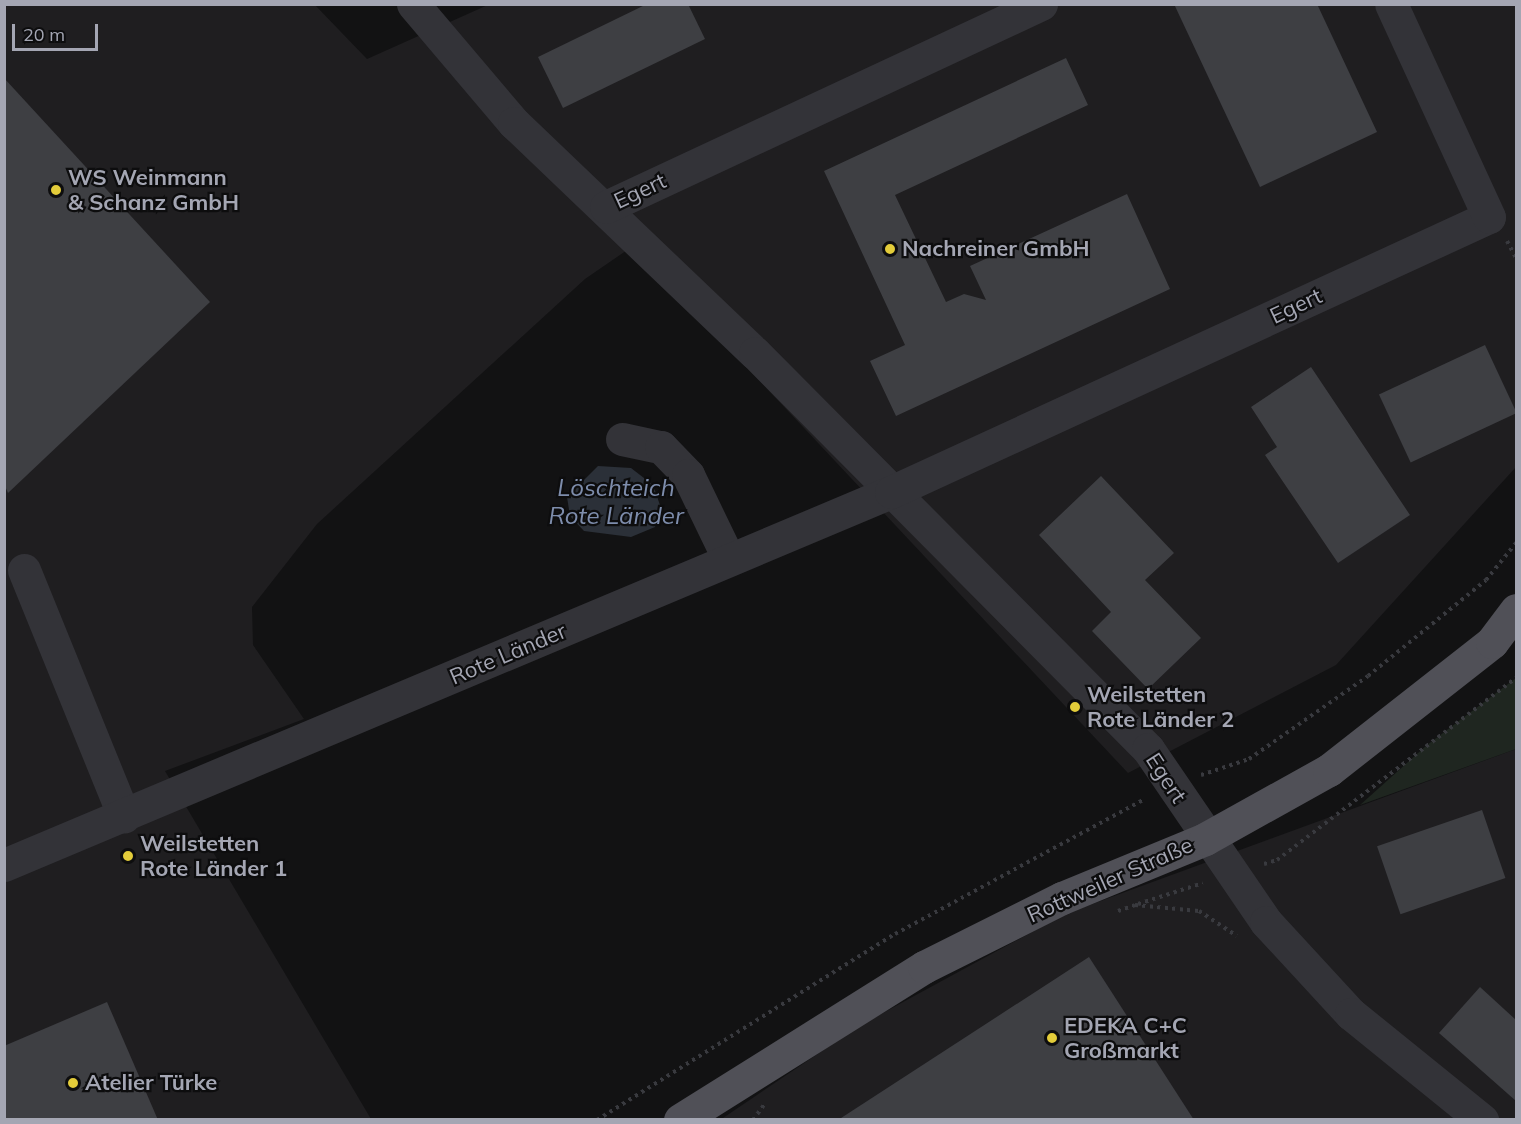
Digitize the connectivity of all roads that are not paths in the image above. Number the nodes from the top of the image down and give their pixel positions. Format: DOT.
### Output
graph roads {
  1 [pos="413,4"];
  2 [pos="1041,4"];
  3 [pos="1391,4"];
  4 [pos="606,207"];
  5 [pos="622,439"];
  6 [pos="891,492"];
  7 [pos="729,561"];
  8 [pos="24,570"];
  9 [pos="1516,610"];
  10 [pos="124,816"];
  11 [pos="1205,839"];
  12 [pos="4,865"];
  13 [pos="680,1119"];
  14 [pos="1482,1119"];
  1 -- 4 [label="street"];
  2 -- 4 [label="street, Egert"];
  3 -- 6 [label="street, Egert"];
  4 -- 6 [label="street, Egert"];
  5 -- 7 [label="street"];
  6 -- 7 [label="street, Rote Länder"];
  6 -- 11 [label="street, Egert"];
  7 -- 10 [label="street, Rote Länder"];
  8 -- 10 [label="street"];
  9 -- 11 [label="main road, Rottweiler Straße"];
  10 -- 12 [label="street, Rote Länder"];
  11 -- 13 [label="main road, Rottweiler Straße"];
  11 -- 14 [label="street, Egert"];
}
